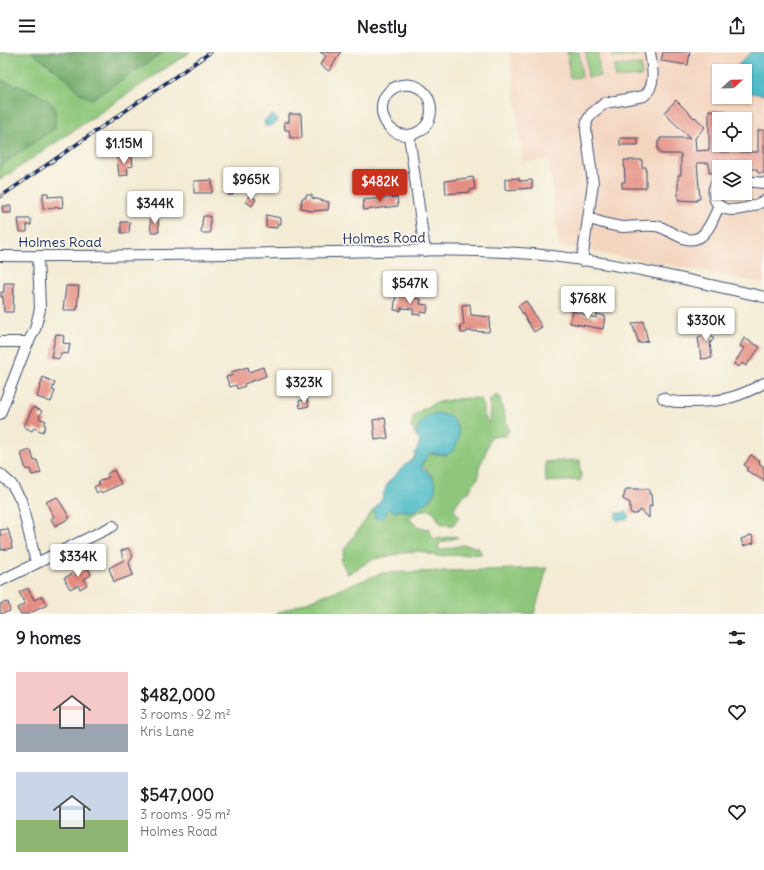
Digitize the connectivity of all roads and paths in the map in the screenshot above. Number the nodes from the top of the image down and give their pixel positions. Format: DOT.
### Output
graph roads {
  1 [pos="650,52"];
  2 [pos="409,135"];
  3 [pos="752,182"];
  4 [pos="764,183"];
  5 [pos="715,200"];
  6 [pos="764,201"];
  7 [pos="719,206"];
  8 [pos="588,218"];
  9 [pos="425,251"];
  10 [pos="0,256"];
  11 [pos="38,256"];
  12 [pos="582,261"];
  13 [pos="764,297"];
  14 [pos="0,342"];
  15 [pos="29,342"];
  16 [pos="764,383"];
  17 [pos="663,398"];
  18 [pos="0,414"];
  19 [pos="0,474"];
  20 [pos="113,526"];
  21 [pos="36,562"];
  22 [pos="0,581"];
  1 -- 8 [label="street"];
  2 -- 2 [label="street"];
  2 -- 9 [label="street"];
  3 -- 4 [label="street"];
  5 -- 7 [label="street"];
  6 -- 7 [label="street"];
  7 -- 8 [label="street"];
  8 -- 12 [label="street"];
  9 -- 11 [label="street, Holmes Road"];
  9 -- 12 [label="street, Holmes Road"];
  10 -- 11 [label="street, Holmes Road"];
  11 -- 15 [label="street"];
  12 -- 13 [label="street, Holmes Road"];
  14 -- 15 [label="street"];
  15 -- 18 [label="street"];
  16 -- 17 [label="street"];
  19 -- 21 [label="street"];
  20 -- 21 [label="street"];
  21 -- 22 [label="street"];
}
